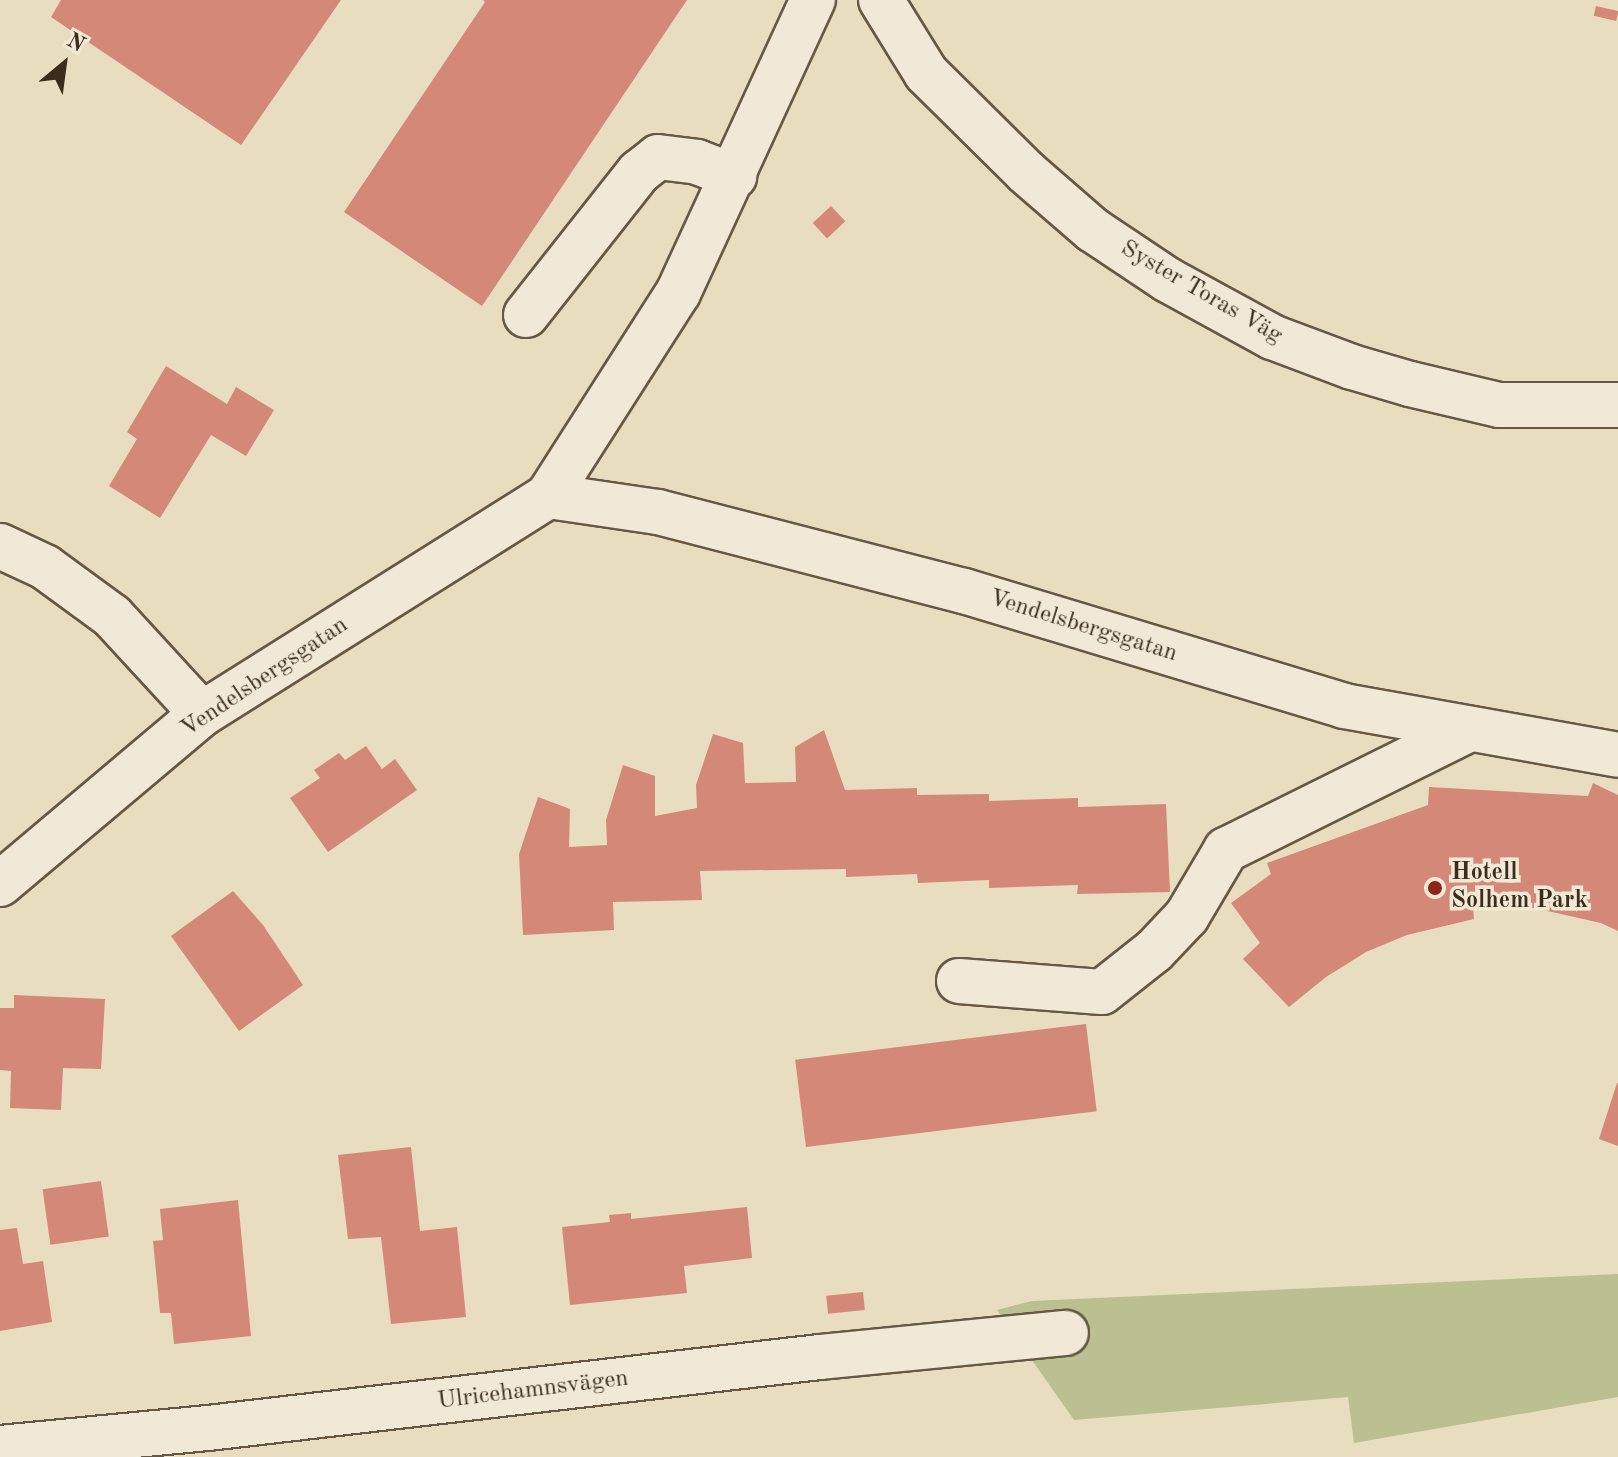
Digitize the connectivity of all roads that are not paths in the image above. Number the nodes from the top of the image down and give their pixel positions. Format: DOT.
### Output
graph roads {
  1 [pos="813,0"];
  2 [pos="881,0"];
  3 [pos="734,176"];
  4 [pos="526,315"];
  5 [pos="1618,405"];
  6 [pos="548,496"];
  7 [pos="0,546"];
  8 [pos="202,714"];
  9 [pos="1470,729"];
  10 [pos="1618,755"];
  11 [pos="0,884"];
  12 [pos="959,981"];
  13 [pos="1066,1333"];
  14 [pos="0,1448"];
  1 -- 3 [label="street, Vendelsbergsgatan"];
  2 -- 5 [label="street, Syster Toras Väg"];
  3 -- 4 [label="street"];
  3 -- 6 [label="street, Vendelsbergsgatan"];
  6 -- 8 [label="street, Vendelsbergsgatan"];
  6 -- 9 [label="street, Vendelsbergsgatan"];
  7 -- 8 [label="street"];
  8 -- 11 [label="street, Vendelsbergsgatan"];
  9 -- 10 [label="street, Vendelsbergsgatan"];
  9 -- 12 [label="street"];
  13 -- 14 [label="street, Ulricehamnsvägen"];
}
